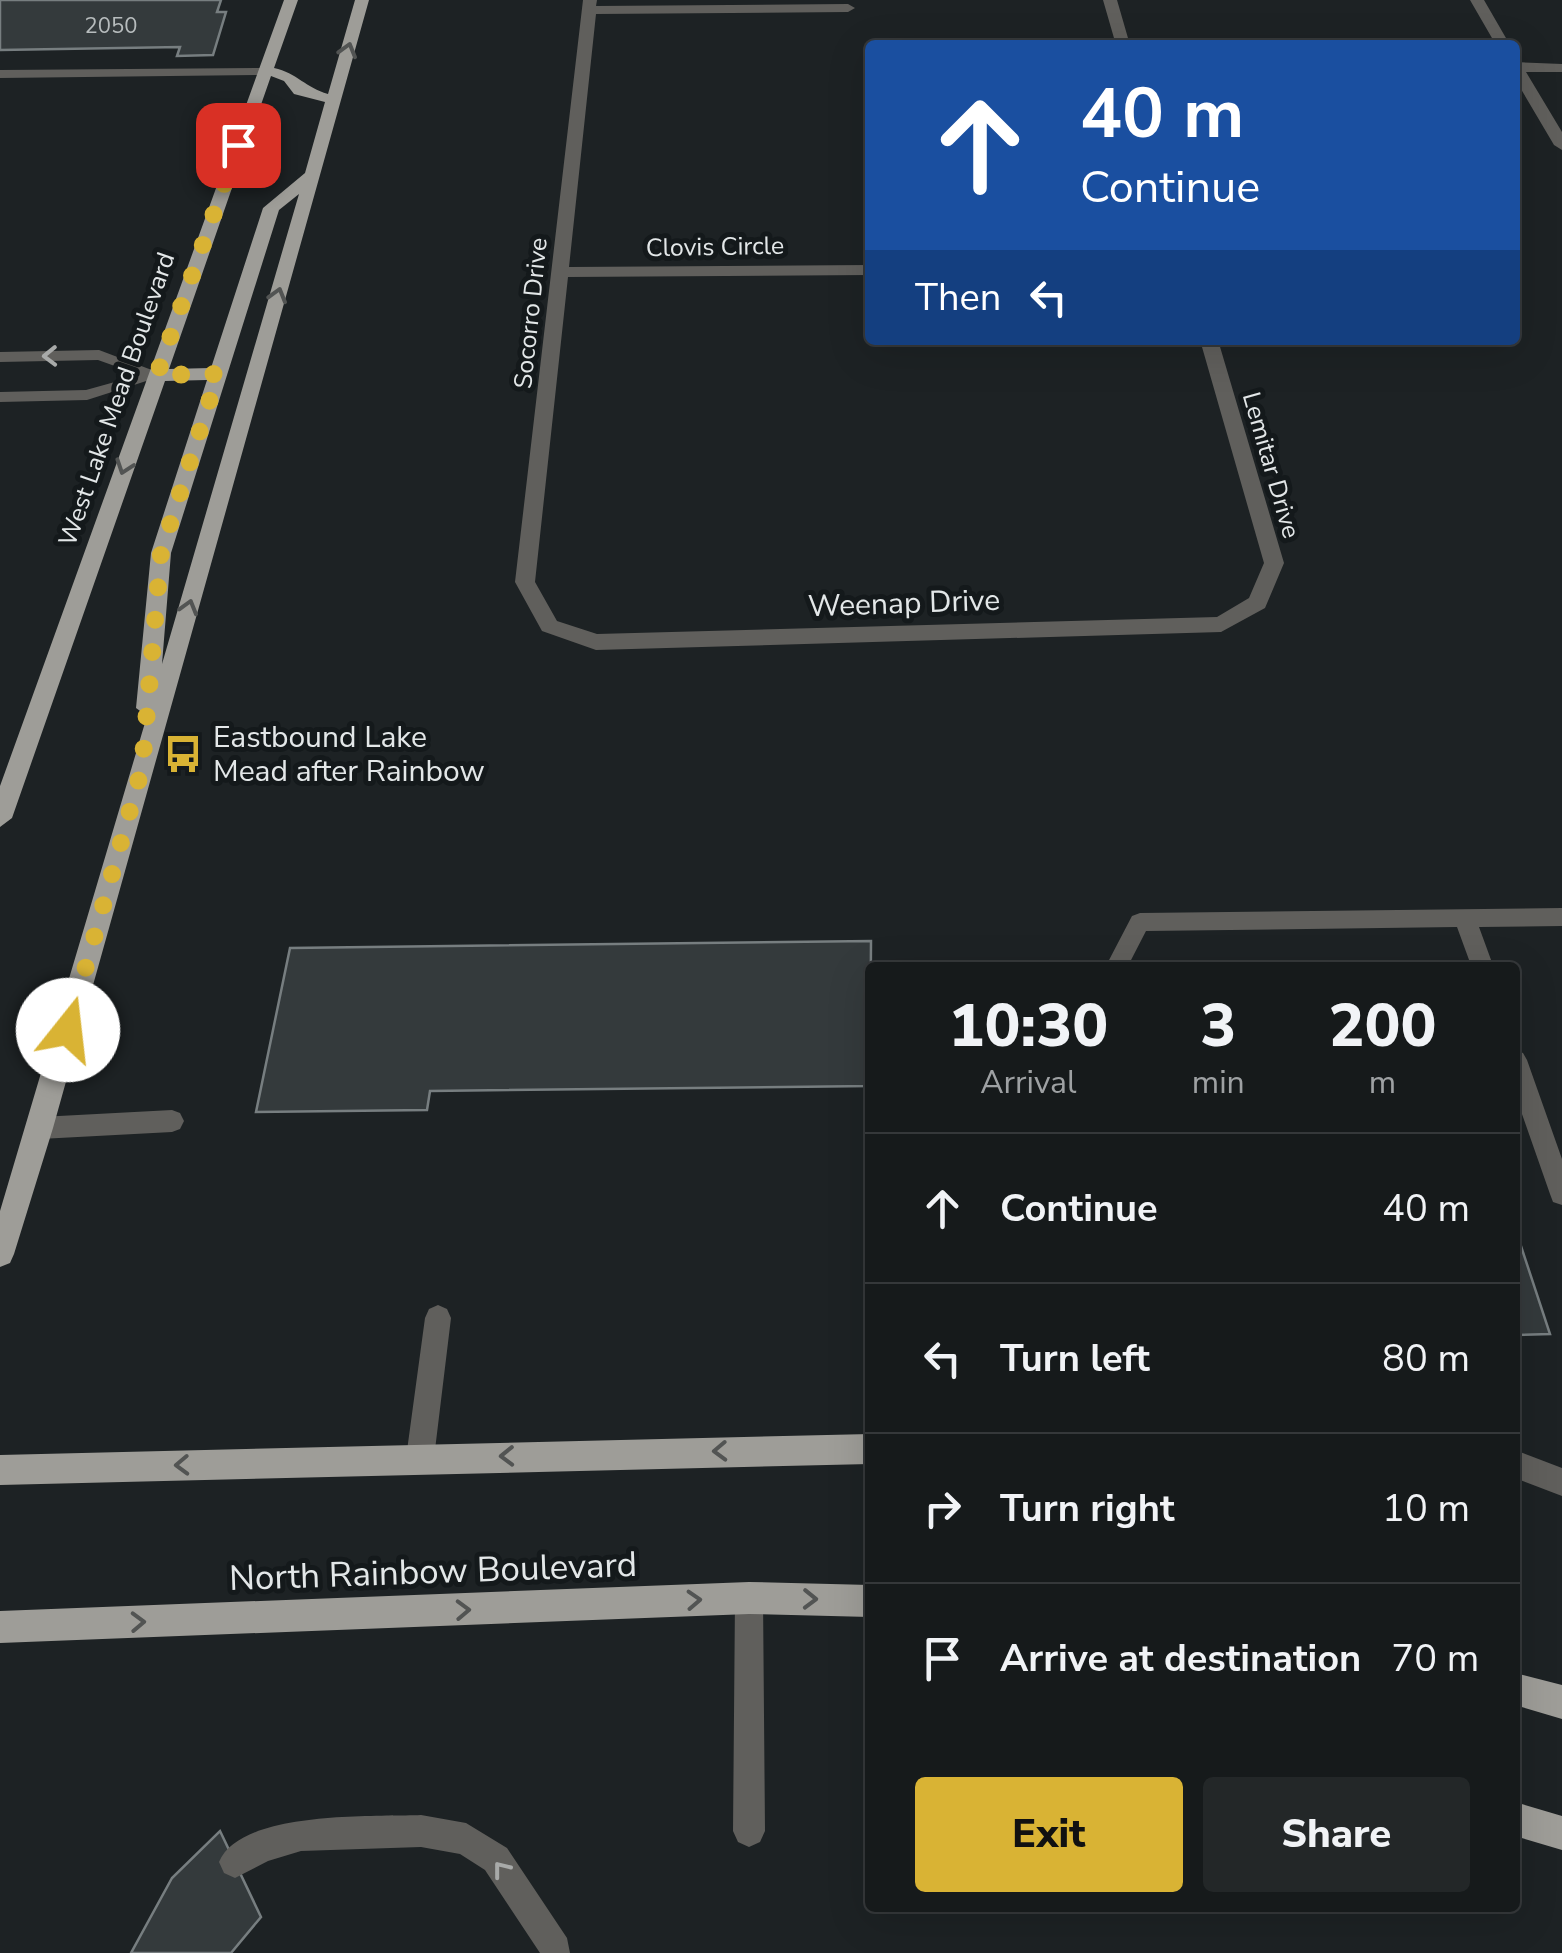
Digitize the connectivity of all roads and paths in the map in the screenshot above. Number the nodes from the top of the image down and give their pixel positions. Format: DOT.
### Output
graph roads {
  1 [pos="291,0"];
  2 [pos="362,0"];
  3 [pos="1110,0"];
  4 [pos="1478,0"];
  5 [pos="589,5"];
  6 [pos="848,8"];
  7 [pos="1122,40"];
  8 [pos="1500,40"];
  9 [pos="1520,67"];
  10 [pos="1562,68"];
  11 [pos="264,71"];
  12 [pos="0,74"];
  13 [pos="1520,74"];
  14 [pos="334,100"];
  15 [pos="1562,145"];
  16 [pos="312,175"];
  17 [pos="865,270"];
  18 [pos="560,272"];
  19 [pos="1210,345"];
  20 [pos="0,357"];
  21 [pos="218,374"];
  22 [pos="157,375"];
  23 [pos="0,397"];
  24 [pos="1258,603"];
  25 [pos="549,626"];
  26 [pos="142,768"];
  27 [pos="0,818"];
  28 [pos="1562,917"];
  29 [pos="1466,918"];
  30 [pos="1119,962"];
  31 [pos="1480,962"];
  32 [pos="1520,1074"];
  33 [pos="172,1120"];
  34 [pos="40,1128"];
  35 [pos="1562,1194"];
  36 [pos="0,1254"];
  37 [pos="438,1318"];
  38 [pos="865,1449"];
  39 [pos="420,1458"];
  40 [pos="1520,1466"];
  41 [pos="0,1470"];
  42 [pos="1562,1482"];
  43 [pos="750,1598"];
  44 [pos="865,1601"];
  45 [pos="0,1628"];
  46 [pos="1520,1690"];
  47 [pos="1562,1702"];
  48 [pos="1520,1820"];
  49 [pos="749,1831"];
  50 [pos="1562,1833"];
  51 [pos="235,1862"];
  52 [pos="556,1949"];
  1 -- 11 [label="main road, West Lake Mead Boulevard"];
  14 -- 2 [label="main road, one-way"];
  3 -- 7 [label="street"];
  4 -- 8 [label="street"];
  5 -- 6 [label="street"];
  5 -- 18 [label="street, Socorro Drive"];
  9 -- 10 [label="street"];
  11 -- 12 [label="lane"];
  11 -- 14 [label="main road"];
  11 -- 22 [label="main road, West Lake Mead Boulevard"];
  13 -- 15 [label="street"];
  14 -- 16 [label="main road"];
  16 -- 21 [label="main road"];
  26 -- 16 [label="main road, one-way"];
  17 -- 18 [label="street, Clovis Circle"];
  18 -- 25 [label="street, Socorro Drive"];
  19 -- 24 [label="street, Lemitar Drive"];
  22 -- 20 [label="lane, one-way"];
  21 -- 22 [label="main road"];
  21 -- 26 [label="main road"];
  22 -- 23 [label="lane"];
  22 -- 27 [label="main road, West Lake Mead Boulevard, one-way"];
  24 -- 25 [label="street, Weenap Drive"];
  26 -- 34 [label="main road"];
  28 -- 29 [label="lane"];
  29 -- 30 [label="lane"];
  29 -- 31 [label="lane"];
  32 -- 35 [label="lane"];
  33 -- 34 [label="lane"];
  34 -- 36 [label="main road"];
  37 -- 39 [label="lane"];
  38 -- 39 [label="main road, one-way"];
  39 -- 41 [label="main road, one-way"];
  40 -- 42 [label="lane"];
  43 -- 44 [label="main road, North Rainbow Boulevard, one-way"];
  45 -- 43 [label="main road, North Rainbow Boulevard, one-way"];
  43 -- 49 [label="lane"];
  46 -- 47 [label="main road"];
  48 -- 50 [label="main road"];
  52 -- 51 [label="lane, one-way"];
}
